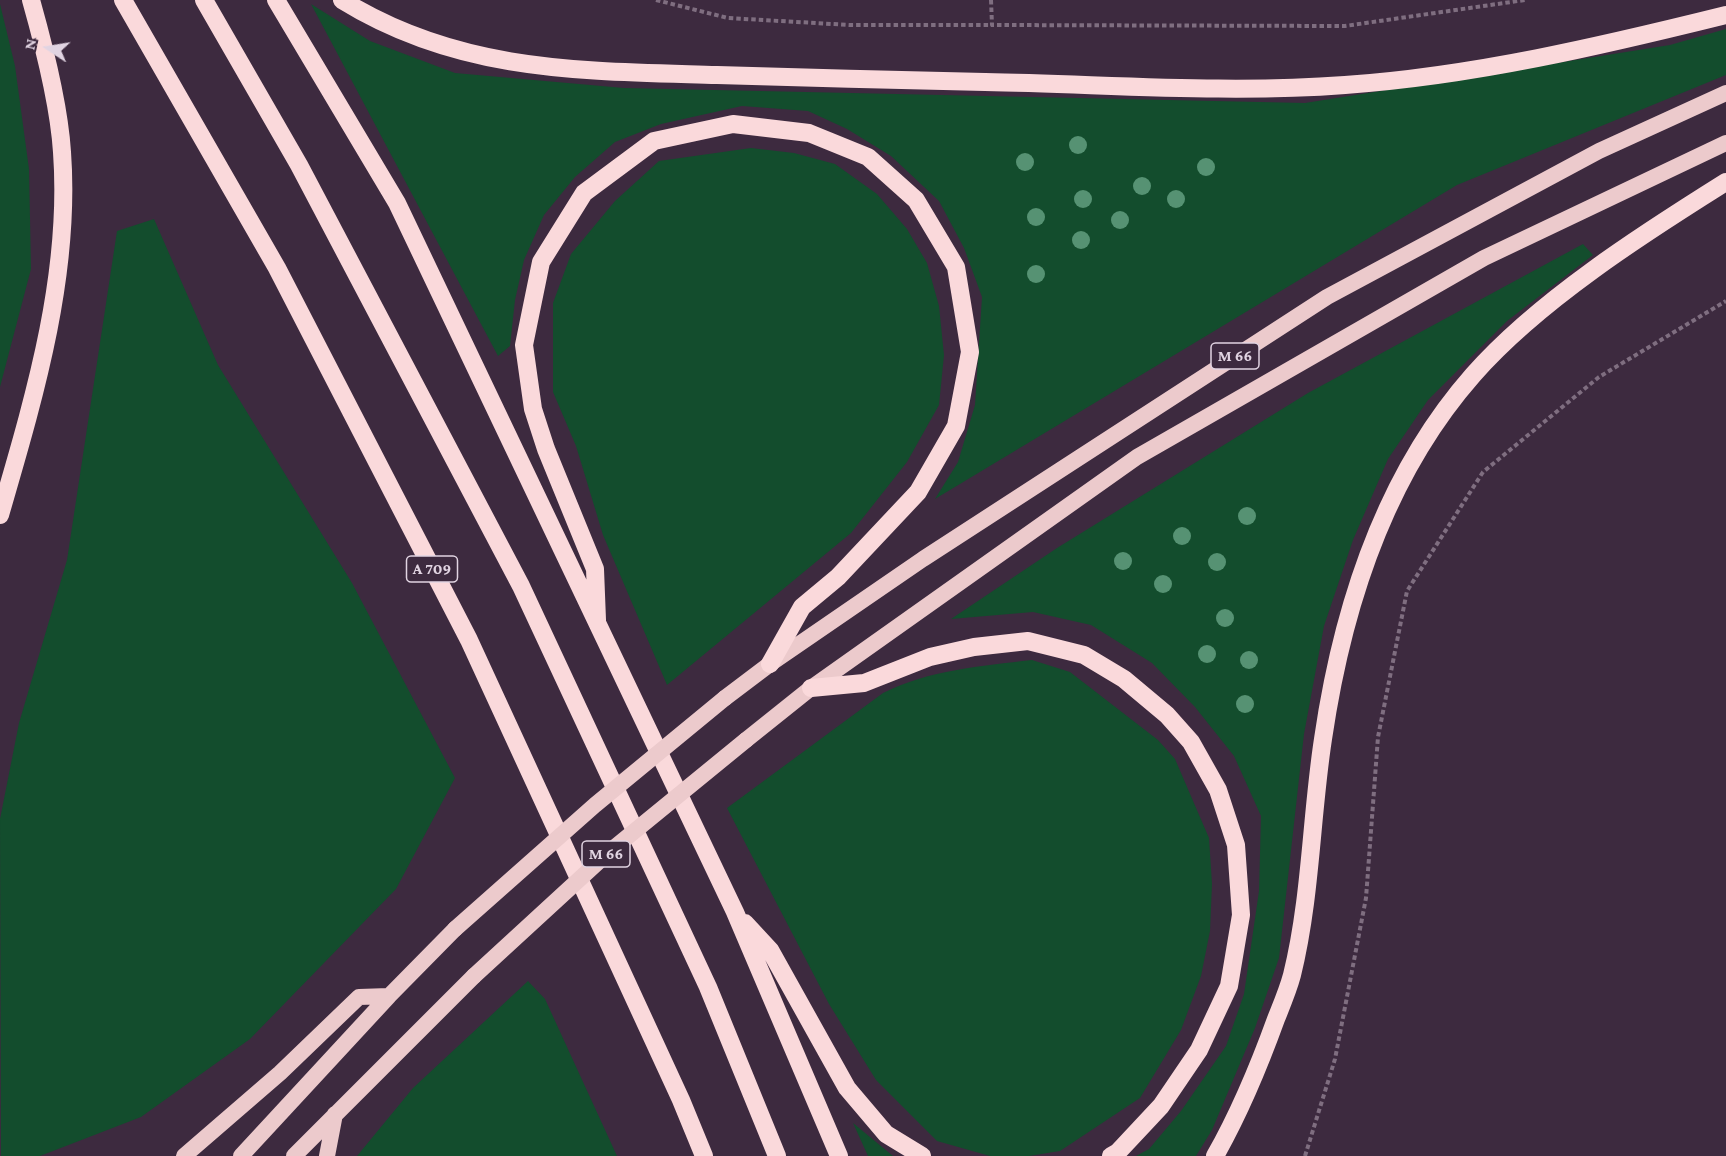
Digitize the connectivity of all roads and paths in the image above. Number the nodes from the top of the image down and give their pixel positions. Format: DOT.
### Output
graph roads {
  1 [pos="31,0"];
  2 [pos="123,0"];
  3 [pos="204,0"];
  4 [pos="276,0"];
  5 [pos="342,0"];
  6 [pos="656,0"];
  7 [pos="991,0"];
  8 [pos="1525,0"];
  9 [pos="1726,15"];
  10 [pos="992,25"];
  11 [pos="1726,93"];
  12 [pos="1726,143"];
  13 [pos="1726,182"];
  14 [pos="1726,301"];
  15 [pos="0,515"];
  16 [pos="597,620"];
  17 [pos="770,664"];
  18 [pos="811,688"];
  19 [pos="735,912"];
  20 [pos="389,996"];
  21 [pos="335,1114"];
  22 [pos="184,1156"];
  23 [pos="241,1156"];
  24 [pos="294,1156"];
  25 [pos="327,1156"];
  26 [pos="704,1156"];
  27 [pos="777,1156"];
  28 [pos="839,1156"];
  29 [pos="922,1156"];
  30 [pos="1111,1156"];
  31 [pos="1215,1156"];
  32 [pos="1305,1156"];
  1 -- 15 [label="highway"];
  2 -- 26 [label="highway, A 709"];
  3 -- 27 [label="highway"];
  4 -- 16 [label="highway"];
  5 -- 9 [label="highway"];
  6 -- 10 [label="path"];
  7 -- 10 [label="path"];
  8 -- 10 [label="path"];
  11 -- 17 [label="highway, M 66"];
  12 -- 18 [label="highway, M 66"];
  13 -- 31 [label="highway"];
  14 -- 32 [label="path"];
  16 -- 17 [label="highway"];
  16 -- 19 [label="highway"];
  17 -- 20 [label="highway, M 66, bridge"];
  18 -- 21 [label="highway, M 66, bridge"];
  18 -- 30 [label="highway"];
  19 -- 28 [label="highway"];
  19 -- 29 [label="highway"];
  20 -- 22 [label="highway"];
  20 -- 23 [label="highway, M 66"];
  21 -- 24 [label="highway, M 66"];
  21 -- 25 [label="highway"];
}
